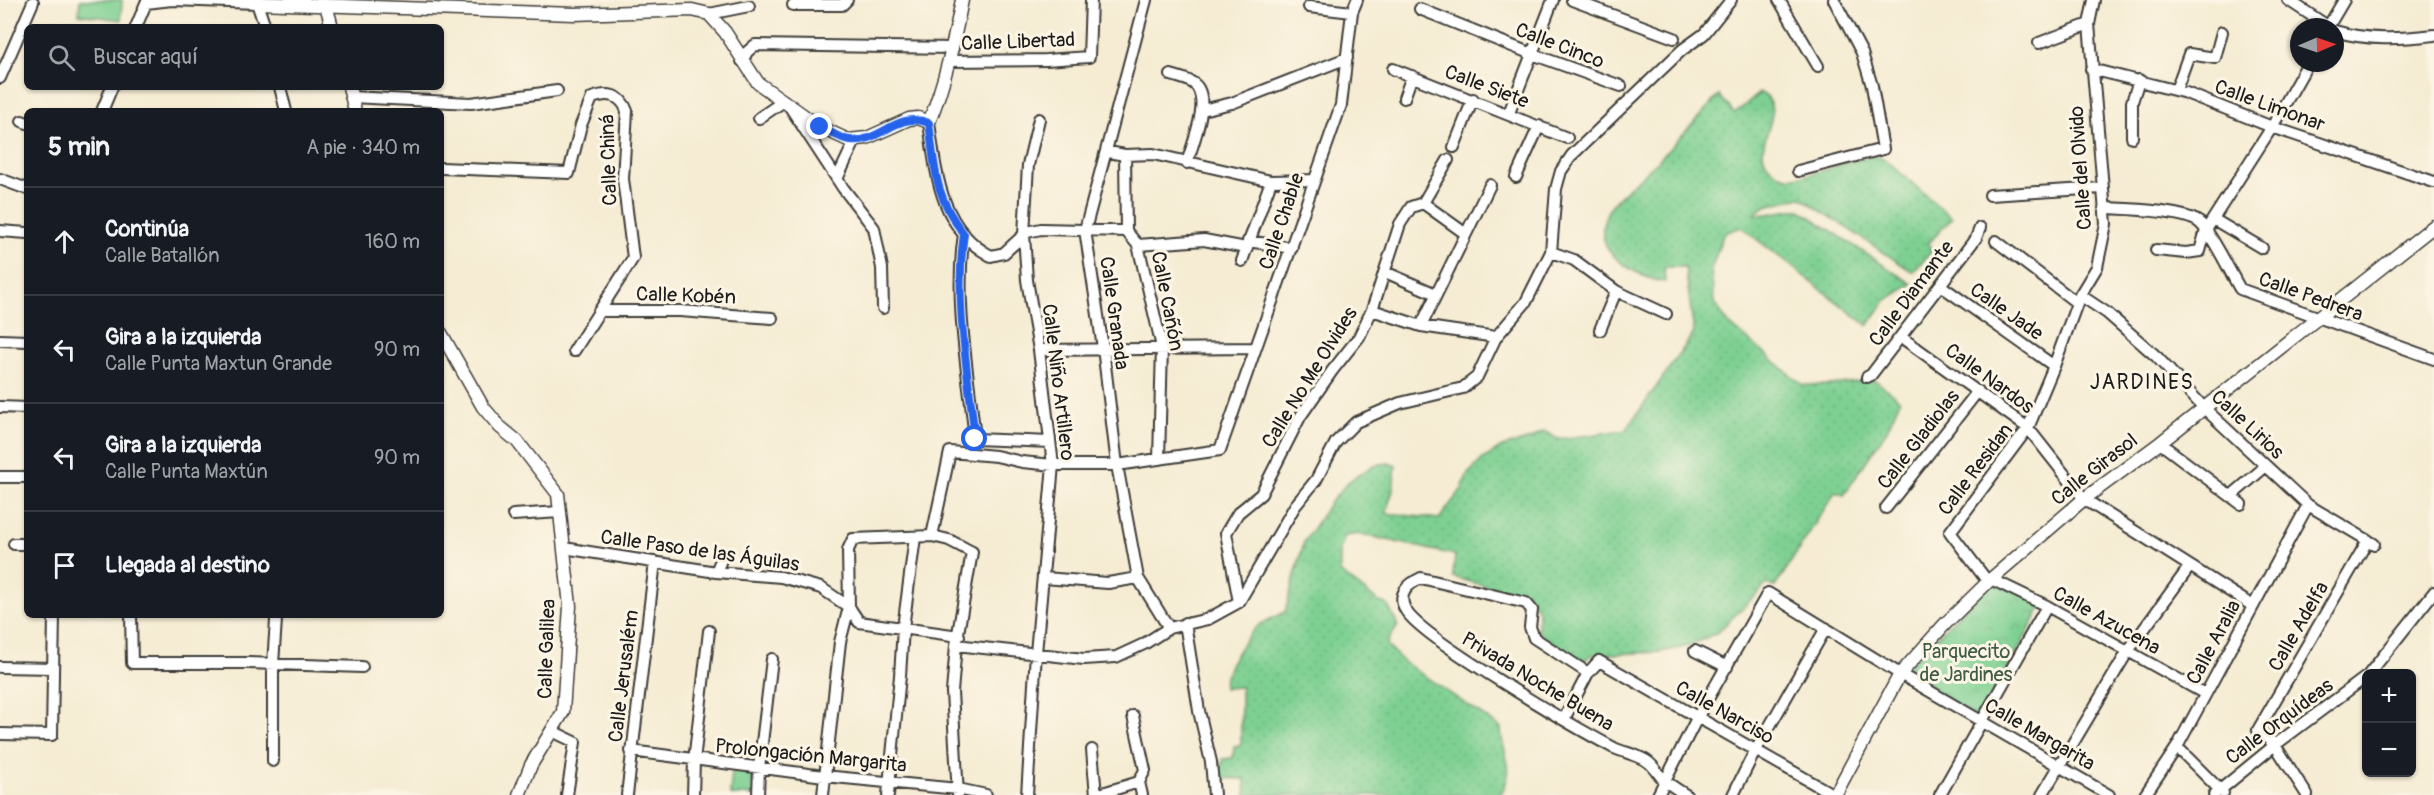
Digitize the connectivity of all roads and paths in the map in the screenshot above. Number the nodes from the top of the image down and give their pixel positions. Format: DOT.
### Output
graph roads {
  1 [pos="848,0"];
  2 [pos="962,0"];
  3 [pos="1091,0"];
  4 [pos="1146,0"];
  5 [pos="1357,0"];
  6 [pos="1553,0"];
  7 [pos="1572,0"];
  8 [pos="1731,0"];
  9 [pos="1779,0"];
  10 [pos="1834,0"];
  11 [pos="2094,0"];
  12 [pos="2288,0"];
  13 [pos="2344,0"];
  14 [pos="257,1"];
  15 [pos="33,2"];
  16 [pos="326,5"];
  17 [pos="793,5"];
  18 [pos="749,6"];
  19 [pos="1310,7"];
  20 [pos="1420,9"];
  21 [pos="1352,12"];
  22 [pos="709,14"];
  23 [pos="2315,18"];
  24 [pos="2333,18"];
  25 [pos="137,24"];
  26 [pos="264,24"];
  27 [pos="331,24"];
  28 [pos="2089,24"];
  29 [pos="2222,33"];
  30 [pos="2344,33"];
  31 [pos="2434,35"];
  32 [pos="1674,38"];
  33 [pos="2039,43"];
  34 [pos="952,48"];
  35 [pos="1532,54"];
  36 [pos="1347,58"];
  37 [pos="742,61"];
  38 [pos="949,61"];
  39 [pos="1818,66"];
  40 [pos="1393,69"];
  41 [pos="2091,69"];
  42 [pos="2303,72"];
  43 [pos="1171,75"];
  44 [pos="1412,76"];
  45 [pos="0,78"];
  46 [pos="2139,80"];
  47 [pos="1620,86"];
  48 [pos="111,90"];
  49 [pos="281,90"];
  50 [pos="2176,90"];
  51 [pos="557,91"];
  52 [pos="350,92"];
  53 [pos="1404,98"];
  54 [pos="1473,99"];
  55 [pos="786,103"];
  56 [pos="103,108"];
  57 [pos="285,108"];
  58 [pos="354,108"];
  59 [pos="1202,110"];
  60 [pos="1509,113"];
  61 [pos="759,118"];
  62 [pos="1039,119"];
  63 [pos="929,123"];
  64 [pos="1539,126"];
  65 [pos="2272,127"];
  66 [pos="2132,137"];
  67 [pos="1566,138"];
  68 [pos="855,141"];
  69 [pos="1454,147"];
  70 [pos="1108,152"];
  71 [pos="1125,155"];
  72 [pos="1448,160"];
  73 [pos="1187,163"];
  74 [pos="444,168"];
  75 [pos="1798,171"];
  76 [pos="1516,177"];
  77 [pos="0,179"];
  78 [pos="837,179"];
  79 [pos="1314,180"];
  80 [pos="1271,181"];
  81 [pos="2434,182"];
  82 [pos="1490,185"];
  83 [pos="24,188"];
  84 [pos="2102,188"];
  85 [pos="1990,195"];
  86 [pos="1423,203"];
  87 [pos="2104,208"];
  88 [pos="2213,219"];
  89 [pos="2434,226"];
  90 [pos="1980,228"];
  91 [pos="2206,230"];
  92 [pos="0,231"];
  93 [pos="1085,231"];
  94 [pos="1126,231"];
  95 [pos="24,233"];
  96 [pos="964,234"];
  97 [pos="1024,234"];
  98 [pos="1466,234"];
  99 [pos="1996,241"];
  100 [pos="1138,245"];
  101 [pos="1247,245"];
  102 [pos="1292,248"];
  103 [pos="2262,248"];
  104 [pos="2156,250"];
  105 [pos="1551,252"];
  106 [pos="1242,261"];
  107 [pos="1385,272"];
  108 [pos="1940,285"];
  109 [pos="1617,291"];
  110 [pos="1436,294"];
  111 [pos="2078,299"];
  112 [pos="884,308"];
  113 [pos="1372,310"];
  114 [pos="599,311"];
  115 [pos="1666,314"];
  116 [pos="772,318"];
  117 [pos="2319,318"];
  118 [pos="1421,326"];
  119 [pos="1600,330"];
  120 [pos="1496,337"];
  121 [pos="1902,337"];
  122 [pos="444,338"];
  123 [pos="0,340"];
  124 [pos="24,341"];
  125 [pos="1162,347"];
  126 [pos="1103,348"];
  127 [pos="1255,348"];
  128 [pos="1040,350"];
  129 [pos="574,351"];
  130 [pos="2434,359"];
  131 [pos="2054,366"];
  132 [pos="1866,377"];
  133 [pos="1978,391"];
  134 [pos="0,407"];
  135 [pos="24,408"];
  136 [pos="2204,408"];
  137 [pos="2028,428"];
  138 [pos="1050,442"];
  139 [pos="2160,443"];
  140 [pos="1158,459"];
  141 [pos="1053,465"];
  142 [pos="1117,465"];
  143 [pos="2266,466"];
  144 [pos="0,477"];
  145 [pos="24,477"];
  146 [pos="2231,496"];
  147 [pos="2084,499"];
  148 [pos="2241,504"];
  149 [pos="2308,505"];
  150 [pos="1886,508"];
  151 [pos="560,512"];
  152 [pos="513,516"];
  153 [pos="1950,532"];
  154 [pos="932,536"];
  155 [pos="915,537"];
  156 [pos="2371,542"];
  157 [pos="14,544"];
  158 [pos="24,544"];
  159 [pos="564,548"];
  160 [pos="723,555"];
  161 [pos="655,562"];
  162 [pos="784,566"];
  163 [pos="2190,566"];
  164 [pos="716,572"];
  165 [pos="781,577"];
  166 [pos="1044,578"];
  167 [pos="1138,578"];
  168 [pos="1990,580"];
  169 [pos="2434,592"];
  170 [pos="1239,602"];
  171 [pos="849,606"];
  172 [pos="2047,606"];
  173 [pos="2253,606"];
  174 [pos="54,618"];
  175 [pos="131,618"];
  176 [pos="276,620"];
  177 [pos="1185,623"];
  178 [pos="903,628"];
  179 [pos="1169,628"];
  180 [pos="1826,628"];
  181 [pos="709,632"];
  182 [pos="958,640"];
  183 [pos="1695,651"];
  184 [pos="2128,651"];
  185 [pos="1036,653"];
  186 [pos="771,659"];
  187 [pos="273,664"];
  188 [pos="0,667"];
  189 [pos="362,667"];
  190 [pos="1727,667"];
  191 [pos="52,668"];
  192 [pos="2373,669"];
  193 [pos="1588,673"];
  194 [pos="1900,674"];
  195 [pos="2362,680"];
  196 [pos="2205,694"];
  197 [pos="1133,716"];
  198 [pos="1697,718"];
  199 [pos="1564,719"];
  200 [pos="1981,720"];
  201 [pos="552,731"];
  202 [pos="0,734"];
  203 [pos="2275,745"];
  204 [pos="2177,747"];
  205 [pos="1757,749"];
  206 [pos="1092,750"];
  207 [pos="631,751"];
  208 [pos="273,761"];
  209 [pos="694,761"];
  210 [pos="2058,765"];
  211 [pos="759,768"];
  212 [pos="824,776"];
  213 [pos="1665,781"];
  214 [pos="888,782"];
  215 [pos="1139,782"];
  216 [pos="958,792"];
  217 [pos="2219,793"];
  218 [pos="519,795"];
  219 [pos="567,795"];
  220 [pos="627,795"];
  221 [pos="693,795"];
  222 [pos="758,795"];
  223 [pos="823,795"];
  224 [pos="888,795"];
  225 [pos="986,795"];
  226 [pos="1028,795"];
  227 [pos="1096,795"];
  228 [pos="1142,795"];
  229 [pos="1214,795"];
  230 [pos="1658,795"];
  231 [pos="1686,795"];
  232 [pos="1733,795"];
  233 [pos="1835,795"];
  234 [pos="1940,795"];
  235 [pos="2042,795"];
  236 [pos="2109,795"];
  237 [pos="2145,795"];
  238 [pos="2307,795"];
  1 -- 17 [label="street"];
  2 -- 34 [label="street"];
  3 -- 38 [label="street, Calle Libertad"];
  4 -- 70 [label="street, Calle Granada"];
  5 -- 21 [label="street, Calle Chable"];
  6 -- 35 [label="street"];
  7 -- 32 [label="street"];
  8 -- 105 [label="street"];
  9 -- 39 [label="street"];
  10 -- 75 [label="street"];
  11 -- 28 [label="street, Calle del Olvido"];
  12 -- 23 [label="street"];
  13 -- 24 [label="street"];
  14 -- 16 [label="street"];
  14 -- 25 [label="street"];
  14 -- 26 [label="street"];
  15 -- 45 [label="street"];
  16 -- 22 [label="street"];
  16 -- 27 [label="street"];
  18 -- 22 [label="street"];
  19 -- 21 [label="street"];
  20 -- 35 [label="street, Calle Cinco"];
  21 -- 36 [label="street, Calle Chable"];
  22 -- 37 [label="street"];
  28 -- 33 [label="street"];
  28 -- 41 [label="street, Calle del Olvido"];
  29 -- 50 [label="street"];
  30 -- 31 [label="street"];
  34 -- 37 [label="street"];
  34 -- 38 [label="street"];
  35 -- 47 [label="street, Calle Cinco"];
  35 -- 60 [label="street"];
  36 -- 59 [label="street"];
  36 -- 79 [label="street, Calle Chable"];
  37 -- 55 [label="street"];
  38 -- 63 [label="street"];
  40 -- 44 [label="street, Calle Siete"];
  41 -- 46 [label="street, Calle Limonar"];
  41 -- 84 [label="street, Calle del Olvido"];
  42 -- 65 [label="street"];
  43 -- 59 [label="street"];
  44 -- 53 [label="street"];
  44 -- 54 [label="street, Calle Siete"];
  46 -- 50 [label="street, Calle Limonar"];
  46 -- 66 [label="street"];
  48 -- 56 [label="street"];
  49 -- 57 [label="street"];
  50 -- 65 [label="street, Calle Limonar"];
  51 -- 52 [label="street"];
  52 -- 58 [label="street"];
  54 -- 60 [label="street, Calle Siete"];
  54 -- 69 [label="street"];
  55 -- 61 [label="street"];
  55 -- 68 [label="street"];
  55 -- 78 [label="street"];
  59 -- 73 [label="street"];
  60 -- 64 [label="street, Calle Siete"];
  62 -- 97 [label="street, Calle Niño Artillero"];
  63 -- 68 [label="street"];
  63 -- 96 [label="street"];
  64 -- 67 [label="street, Calle Siete"];
  64 -- 76 [label="street"];
  65 -- 81 [label="street, Calle Limonar"];
  65 -- 88 [label="street"];
  68 -- 78 [label="street"];
  70 -- 71 [label="street"];
  70 -- 93 [label="street, Calle Granada"];
  71 -- 73 [label="street"];
  71 -- 94 [label="street"];
  72 -- 86 [label="street, Calle No Me Olvides"];
  73 -- 80 [label="street"];
  74 -- 114 [label="street, Calle Chiná"];
  77 -- 83 [label="street"];
  78 -- 112 [label="street"];
  79 -- 80 [label="street"];
  79 -- 102 [label="street, Calle Chable"];
  80 -- 101 [label="street"];
  82 -- 98 [label="street"];
  84 -- 85 [label="street"];
  84 -- 87 [label="street, Calle del Olvido"];
  86 -- 98 [label="street"];
  86 -- 107 [label="street, Calle No Me Olvides"];
  87 -- 91 [label="street"];
  87 -- 111 [label="street, Calle del Olvido"];
  88 -- 91 [label="street"];
  88 -- 103 [label="street"];
  89 -- 117 [label="street, Calle Girasol"];
  90 -- 108 [label="street, Calle Diamante"];
  91 -- 104 [label="street"];
  91 -- 117 [label="street, Calle Pedrera"];
  92 -- 95 [label="street"];
  93 -- 94 [label="street"];
  93 -- 97 [label="street"];
  93 -- 126 [label="street, Calle Granada"];
  94 -- 100 [label="street, Calle Cañón"];
  96 -- 97 [label="street"];
  96 -- 138 [label="street"];
  97 -- 128 [label="street, Calle Niño Artillero"];
  98 -- 110 [label="street"];
  99 -- 111 [label="street, Calle Lirios"];
  100 -- 101 [label="street"];
  100 -- 125 [label="street, Calle Cañón"];
  101 -- 102 [label="street"];
  101 -- 106 [label="street"];
  102 -- 127 [label="street, Calle Chable"];
  105 -- 109 [label="street"];
  105 -- 120 [label="street"];
  107 -- 110 [label="street"];
  107 -- 113 [label="street, Calle No Me Olvides"];
  108 -- 121 [label="street, Calle Diamante"];
  108 -- 131 [label="street, Calle Jade"];
  109 -- 115 [label="street"];
  109 -- 119 [label="street"];
  110 -- 118 [label="street"];
  111 -- 131 [label="street, Calle del Olvido"];
  111 -- 136 [label="street, Calle Lirios"];
  113 -- 118 [label="street"];
  113 -- 170 [label="street, Calle No Me Olvides"];
  114 -- 116 [label="street, Calle Kobén"];
  114 -- 129 [label="street, Calle Chiná"];
  117 -- 130 [label="street, Calle Pedrera"];
  117 -- 136 [label="street, Calle Girasol"];
  118 -- 120 [label="street"];
  120 -- 170 [label="street"];
  121 -- 132 [label="street, Calle Diamante"];
  121 -- 133 [label="street, Calle Nardos"];
  122 -- 151 [label="street, Calle Galilea"];
  123 -- 124 [label="street"];
  125 -- 126 [label="street"];
  125 -- 127 [label="street"];
  125 -- 140 [label="street, Calle Cañón"];
  126 -- 128 [label="street"];
  126 -- 142 [label="street, Calle Granada"];
  127 -- 140 [label="street, Calle Chable"];
  128 -- 138 [label="street, Calle Niño Artillero"];
  131 -- 137 [label="street, Calle del Olvido"];
  133 -- 137 [label="street, Calle Nardos"];
  133 -- 150 [label="street, Calle Gladiolas"];
  134 -- 135 [label="street"];
  136 -- 139 [label="street, Calle Girasol"];
  136 -- 143 [label="street, Calle Lirios"];
  137 -- 147 [label="street, Calle Nardos"];
  137 -- 153 [label="street, Calle Residan"];
  138 -- 141 [label="street, Calle Niño Artillero"];
  139 -- 146 [label="street"];
  139 -- 147 [label="street, Calle Girasol"];
  140 -- 142 [label="street"];
  141 -- 142 [label="street"];
  141 -- 154 [label="street"];
  141 -- 166 [label="street, Calle Niño Artillero"];
  142 -- 167 [label="street, Calle Granada"];
  143 -- 146 [label="street"];
  143 -- 149 [label="street, Calle Lirios"];
  144 -- 145 [label="street"];
  146 -- 148 [label="street"];
  147 -- 163 [label="street, Calle Nardos"];
  147 -- 168 [label="street, Calle Girasol"];
  149 -- 156 [label="street, Calle Lirios"];
  149 -- 173 [label="street, Calle Aralia"];
  151 -- 152 [label="street"];
  151 -- 159 [label="street, Calle Galilea"];
  153 -- 168 [label="street, Calle Azucena"];
  154 -- 155 [label="street"];
  154 -- 182 [label="street"];
  155 -- 171 [label="street"];
  155 -- 178 [label="street"];
  156 -- 203 [label="street, Calle Adelfa"];
  157 -- 158 [label="street"];
  159 -- 161 [label="street, Calle Paso de las Águilas"];
  159 -- 201 [label="street, Calle Galilea"];
  160 -- 164 [label="street"];
  161 -- 164 [label="street, Calle Paso de las Águilas"];
  161 -- 207 [label="street, Calle Jerusalém"];
  162 -- 165 [label="street"];
  163 -- 173 [label="street, Calle Nardos"];
  163 -- 184 [label="street"];
  164 -- 165 [label="street, Calle Paso de las Águilas"];
  165 -- 171 [label="street, Calle Paso de las Águilas"];
  166 -- 167 [label="street"];
  166 -- 185 [label="street, Calle Niño Artillero"];
  167 -- 179 [label="street, Calle Granada"];
  168 -- 172 [label="street, Calle Azucena"];
  168 -- 194 [label="street, Calle Girasol"];
  169 -- 192 [label="street, Calle Orquídeas"];
  170 -- 177 [label="street, Calle Paso de las Águilas"];
  171 -- 178 [label="street, Calle Paso de las Águilas"];
  171 -- 212 [label="street"];
  172 -- 184 [label="street, Calle Azucena"];
  172 -- 200 [label="street"];
  173 -- 196 [label="street, Calle Aralia"];
  174 -- 191 [label="street"];
  175 -- 187 [label="street"];
  176 -- 187 [label="street"];
  177 -- 179 [label="street, Calle Paso de las Águilas"];
  177 -- 229 [label="street"];
  178 -- 182 [label="street, Calle Paso de las Águilas"];
  178 -- 214 [label="street"];
  179 -- 185 [label="street, Calle Paso de las Águilas"];
  180 -- 190 [label="street, Calle Margarita"];
  180 -- 194 [label="street, Calle Margarita"];
  180 -- 205 [label="street"];
  181 -- 209 [label="street"];
  182 -- 185 [label="street, Calle Paso de las Águilas"];
  182 -- 216 [label="street"];
  183 -- 190 [label="street"];
  184 -- 196 [label="street, Calle Azucena"];
  184 -- 210 [label="street"];
  185 -- 226 [label="street, Calle Niño Artillero"];
  186 -- 211 [label="street"];
  187 -- 189 [label="street"];
  187 -- 208 [label="street"];
  188 -- 191 [label="street"];
  190 -- 198 [label="street"];
  191 -- 202 [label="street"];
  193 -- 198 [label="street, Calle Narciso"];
  193 -- 199 [label="street"];
  193 -- 199 [label="street, Privada Noche Buena"];
  194 -- 200 [label="street, Calle Margarita"];
  194 -- 233 [label="street, Calle Girasol"];
  195 -- 203 [label="street, Calle Orquídeas"];
  196 -- 204 [label="street, Calle Aralia"];
  197 -- 215 [label="street"];
  198 -- 205 [label="street, Calle Narciso"];
  198 -- 213 [label="street"];
  199 -- 213 [label="street, Privada Noche Buena"];
  200 -- 210 [label="street, Calle Margarita"];
  200 -- 234 [label="street"];
  201 -- 218 [label="street, Calle Galilea"];
  201 -- 219 [label="street"];
  203 -- 217 [label="street, Calle Orquídeas"];
  203 -- 238 [label="street"];
  204 -- 217 [label="street"];
  204 -- 237 [label="street, Calle Aralia"];
  205 -- 232 [label="street"];
  205 -- 233 [label="street, Calle Narciso"];
  206 -- 227 [label="street"];
  207 -- 209 [label="street, Prolongación Margarita"];
  207 -- 220 [label="street, Calle Jerusalém"];
  209 -- 211 [label="street, Prolongación Margarita"];
  209 -- 221 [label="street"];
  210 -- 235 [label="street"];
  210 -- 236 [label="street, Calle Margarita"];
  211 -- 212 [label="street, Prolongación Margarita"];
  211 -- 222 [label="street"];
  212 -- 214 [label="street, Prolongación Margarita"];
  212 -- 223 [label="street"];
  213 -- 230 [label="street"];
  213 -- 231 [label="street, Privada Noche Buena"];
  214 -- 216 [label="street, Prolongación Margarita"];
  214 -- 224 [label="street"];
  215 -- 227 [label="street"];
  215 -- 228 [label="street"];
  216 -- 225 [label="street, Prolongación Margarita"];
}
